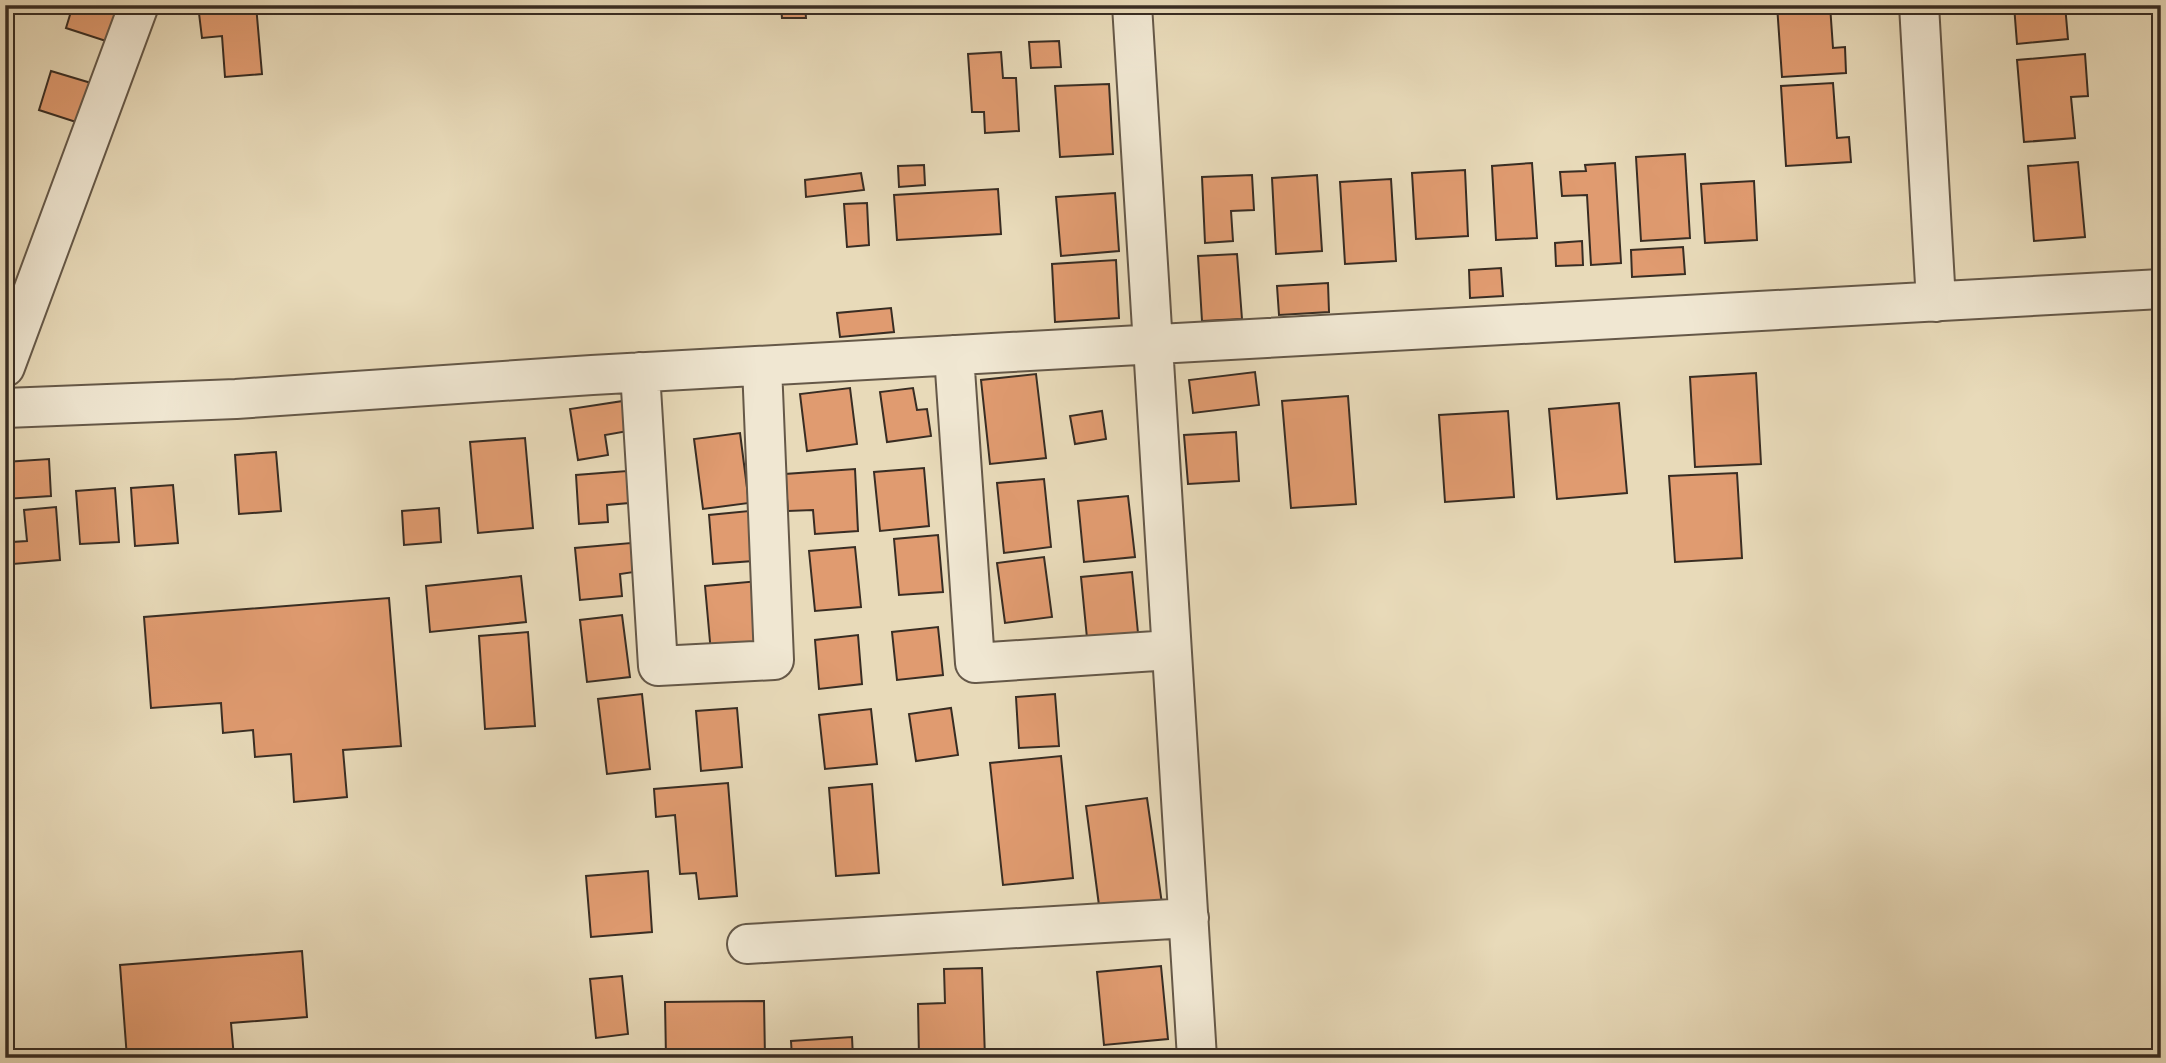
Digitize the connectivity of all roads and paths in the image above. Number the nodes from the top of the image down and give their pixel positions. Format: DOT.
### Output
graph roads {
  1 [pos="139,5"];
  2 [pos="1132,5"];
  3 [pos="1919,5"];
  4 [pos="2161,289"];
  5 [pos="1936,302"];
  6 [pos="1152,345"];
  7 [pos="954,355"];
  8 [pos="762,366"];
  9 [pos="5,367"];
  10 [pos="640,372"];
  11 [pos="5,408"];
  12 [pos="1171,650"];
  13 [pos="1189,918"];
  14 [pos="747,944"];
  15 [pos="1198,1058"];
  1 -- 9 [label="street"];
  2 -- 6 [label="street"];
  3 -- 5 [label="street"];
  4 -- 5 [label="street"];
  5 -- 6 [label="street"];
  6 -- 7 [label="street"];
  6 -- 12 [label="street"];
  7 -- 8 [label="street"];
  7 -- 12 [label="street"];
  8 -- 10 [label="street"];
  8 -- 10 [label="street"];
  10 -- 11 [label="street"];
  12 -- 13 [label="street"];
  13 -- 14 [label="street"];
  13 -- 15 [label="street"];
}
